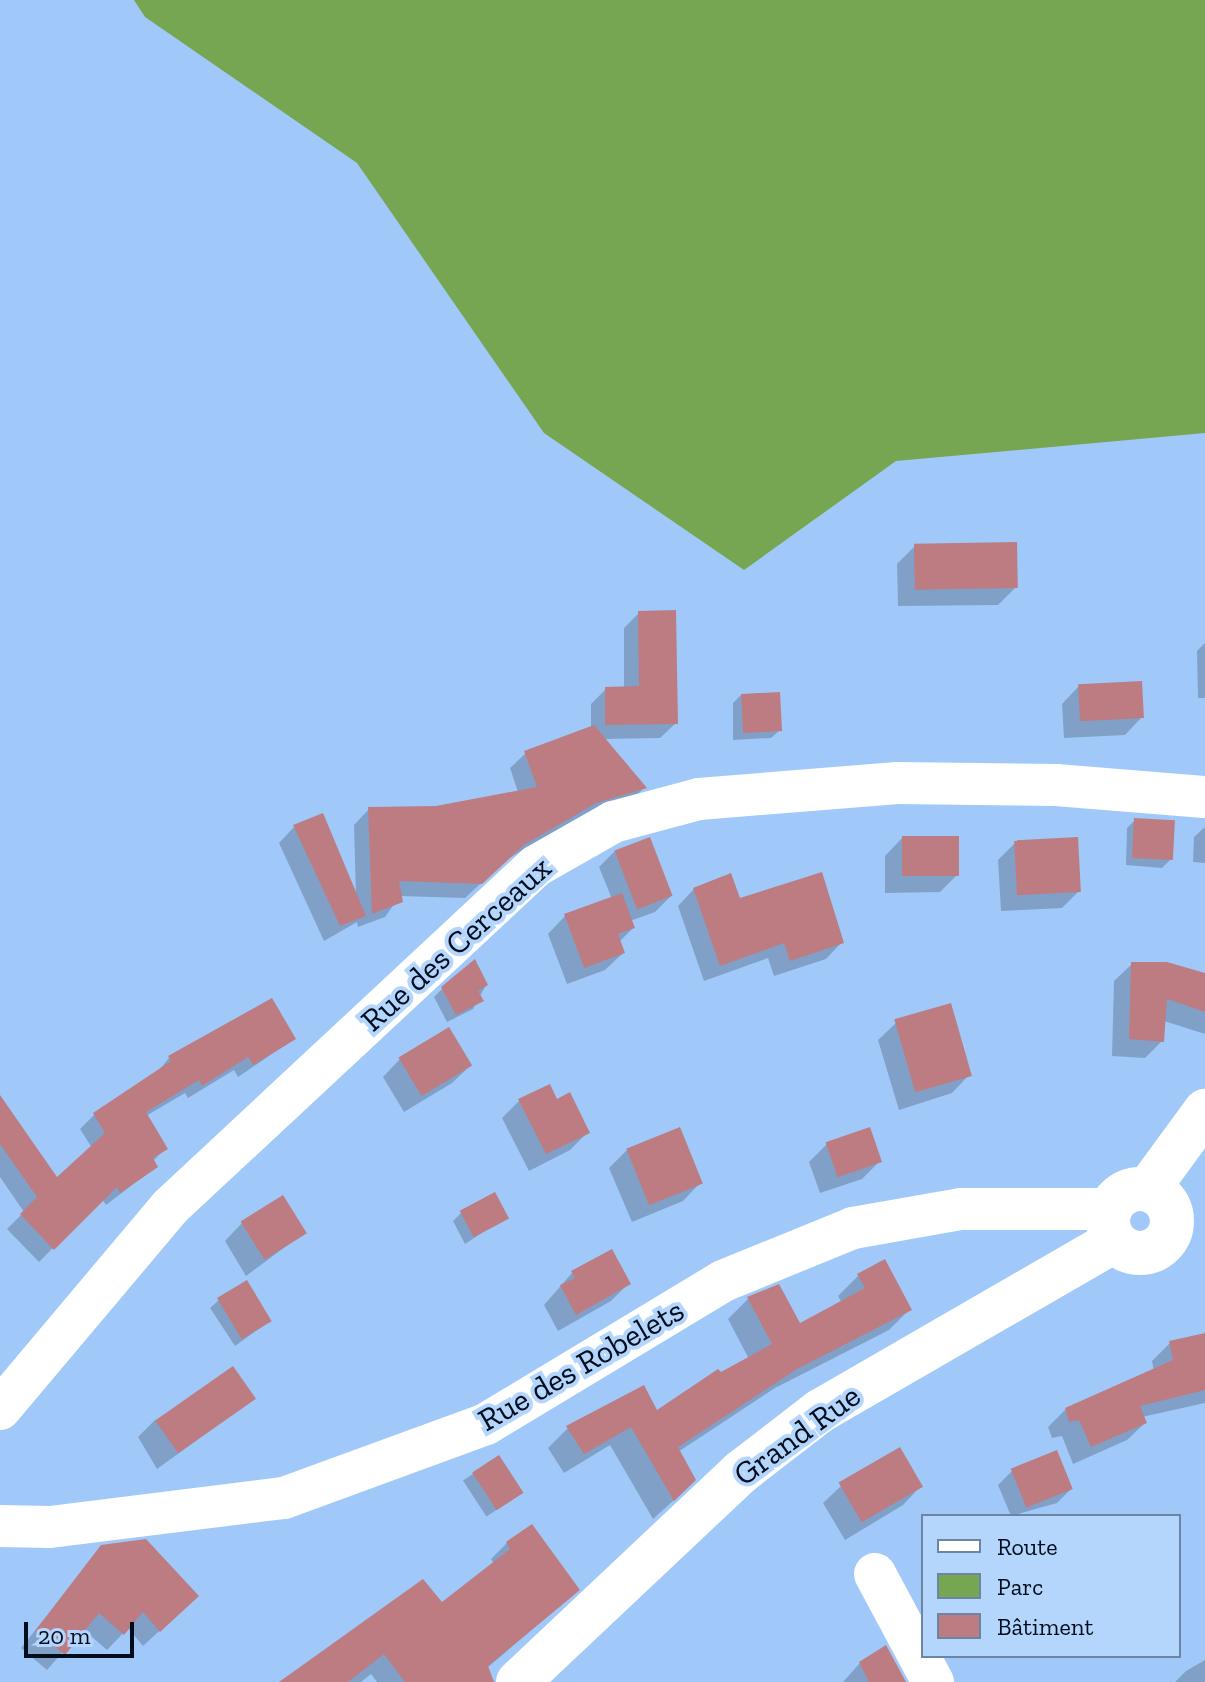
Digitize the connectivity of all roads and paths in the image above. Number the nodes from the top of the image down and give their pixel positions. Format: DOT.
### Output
graph roads {
  1 [pos="1205,797"];
  2 [pos="1205,1111"];
  3 [pos="1124,1213"];
  4 [pos="1187,1236"];
  5 [pos="0,1409"];
  6 [pos="0,1526"];
  7 [pos="875,1574"];
  8 [pos="518,1682"];
  9 [pos="933,1682"];
  1 -- 5 [label="street, Rue des Cerceaux"];
  2 -- 3 [label="street"];
  3 -- 4 [label="street"];
  3 -- 6 [label="street, Rue des Robelets"];
  3 -- 8 [label="street, Grand Rue"];
  7 -- 9 [label="street"];
}
